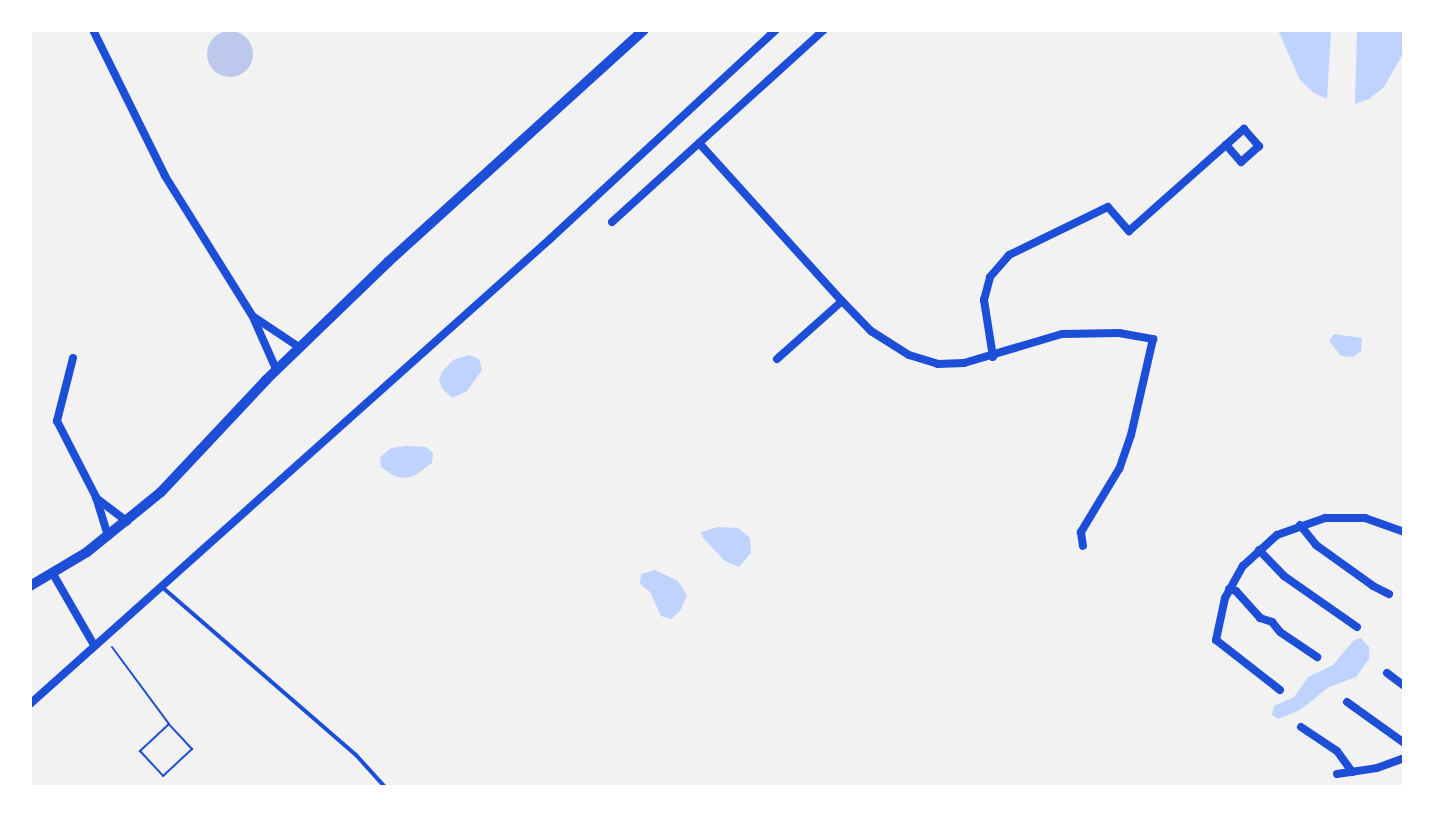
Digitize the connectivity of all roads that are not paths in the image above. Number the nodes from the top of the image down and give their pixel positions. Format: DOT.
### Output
graph roads {
  1 [pos="93,30"];
  2 [pos="644,30"];
  3 [pos="776,30"];
  4 [pos="824,30"];
  5 [pos="699,143"];
  6 [pos="1226,145"];
  7 [pos="612,222"];
  8 [pos="842,301"];
  9 [pos="253,317"];
  10 [pos="299,347"];
  11 [pos="993,357"];
  12 [pos="73,358"];
  13 [pos="777,359"];
  14 [pos="276,369"];
  15 [pos="96,497"];
  16 [pos="127,521"];
  17 [pos="1300,525"];
  18 [pos="1404,532"];
  19 [pos="108,536"];
  20 [pos="1083,546"];
  21 [pos="1259,550"];
  22 [pos="53,574"];
  23 [pos="30,586"];
  24 [pos="160,586"];
  25 [pos="1229,589"];
  26 [pos="1389,594"];
  27 [pos="1357,627"];
  28 [pos="94,645"];
  29 [pos="1317,657"];
  30 [pos="1387,673"];
  31 [pos="1404,686"];
  32 [pos="1280,690"];
  33 [pos="1347,702"];
  34 [pos="30,704"];
  35 [pos="1301,727"];
  36 [pos="1404,743"];
  37 [pos="1404,758"];
  38 [pos="1352,772"];
  39 [pos="1337,774"];
  40 [pos="385,787"];
  1 -- 9 [label="street"];
  2 -- 10 [label="street"];
  3 -- 24 [label="street"];
  4 -- 5 [label="street"];
  5 -- 7 [label="street"];
  5 -- 8 [label="street"];
  6 -- 11 [label="street"];
  8 -- 11 [label="street"];
  8 -- 13 [label="street"];
  9 -- 10 [label="street"];
  9 -- 14 [label="street"];
  10 -- 14 [label="street"];
  11 -- 20 [label="street"];
  12 -- 15 [label="street"];
  14 -- 16 [label="street"];
  15 -- 16 [label="street"];
  15 -- 19 [label="street"];
  16 -- 19 [label="street"];
  17 -- 18 [label="street"];
  17 -- 21 [label="street"];
  17 -- 26 [label="street"];
  19 -- 22 [label="street"];
  21 -- 25 [label="street"];
  21 -- 27 [label="street"];
  22 -- 23 [label="street"];
  22 -- 28 [label="street"];
  24 -- 28 [label="street"];
  24 -- 40 [label="lane"];
  25 -- 29 [label="street"];
  25 -- 32 [label="street"];
  28 -- 34 [label="street"];
  30 -- 31 [label="street"];
  33 -- 36 [label="street"];
  35 -- 38 [label="street"];
  37 -- 38 [label="street"];
  38 -- 39 [label="street"];
}
